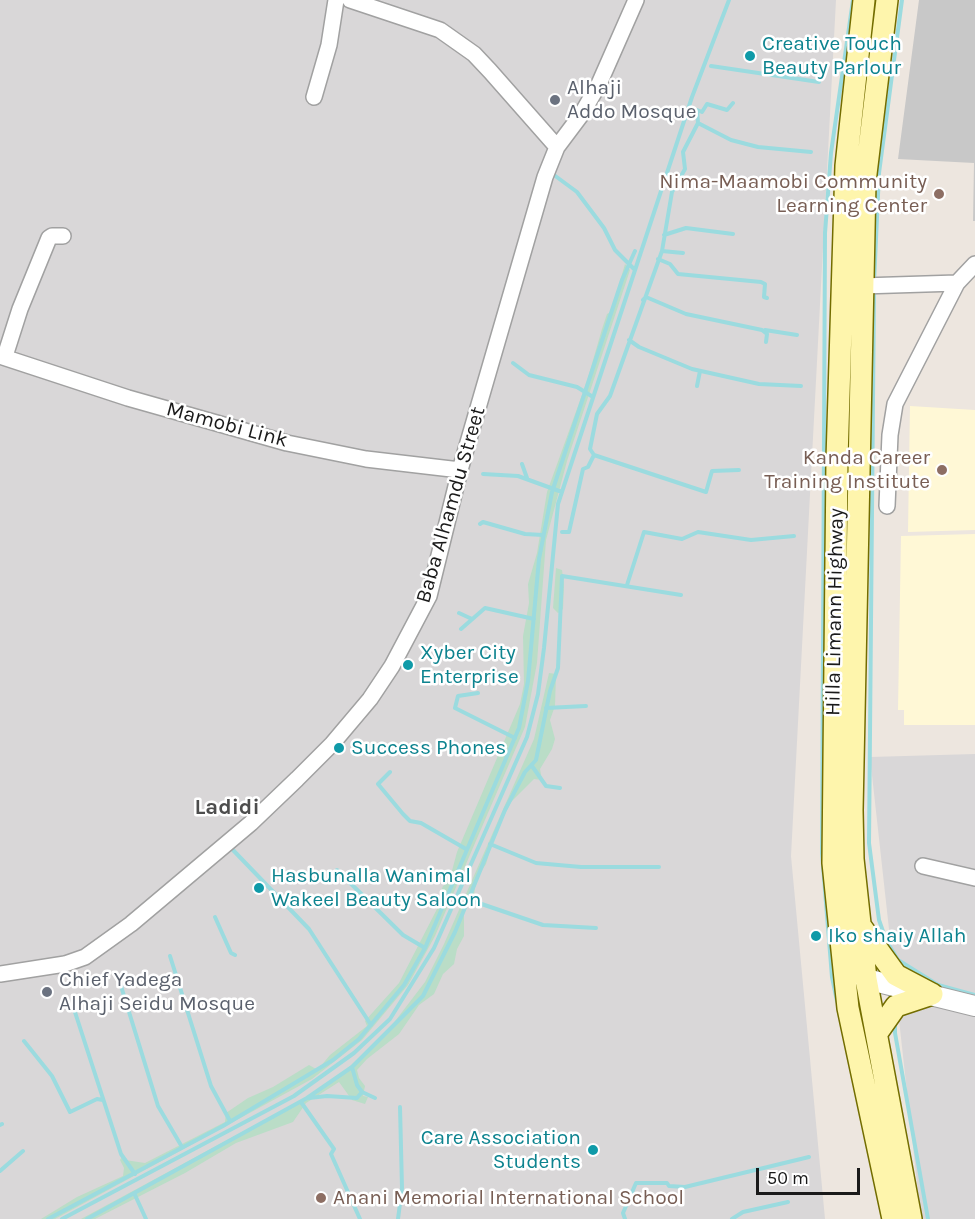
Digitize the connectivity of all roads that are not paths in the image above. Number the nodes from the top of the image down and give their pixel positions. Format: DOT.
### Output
graph roads {
  1 [pos="336,0"];
  2 [pos="350,0"];
  3 [pos="636,0"];
  4 [pos="864,0"];
  5 [pos="887,0"];
  6 [pos="314,97"];
  7 [pos="557,147"];
  8 [pos="63,236"];
  9 [pos="975,264"];
  10 [pos="957,283"];
  11 [pos="862,286"];
  12 [pos="3,356"];
  13 [pos="460,470"];
  14 [pos="887,506"];
  15 [pos="923,866"];
  16 [pos="975,878"];
  17 [pos="860,925"];
  18 [pos="842,949"];
  19 [pos="0,974"];
  20 [pos="866,979"];
  21 [pos="932,994"];
  22 [pos="975,1006"];
  23 [pos="877,1033"];
  24 [pos="893,1219"];
  25 [pos="911,1219"];
  1 -- 6 [label="street"];
  2 -- 7 [label="street"];
  3 -- 7 [label="street, Baba Alhamdu Street"];
  4 -- 18 [label="main road, Hilla Limann Highway"];
  5 -- 11 [label="main road, Hilla Limann Highway"];
  7 -- 13 [label="street, Baba Alhamdu Street"];
  8 -- 12 [label="street"];
  9 -- 10 [label="street"];
  10 -- 11 [label="street"];
  10 -- 14 [label="street"];
  11 -- 17 [label="main road, Hilla Limann Highway"];
  12 -- 13 [label="street, Mamobi Link"];
  13 -- 19 [label="street, Baba Alhamdu Street"];
  15 -- 16 [label="street"];
  17 -- 20 [label="main road, Hilla Limann Highway"];
  17 -- 21 [label="main road"];
  18 -- 20 [label="street"];
  18 -- 24 [label="main road, Hilla Limann Highway"];
  20 -- 21 [label="street"];
  20 -- 23 [label="main road, Hilla Limann Highway"];
  21 -- 22 [label="street"];
  21 -- 23 [label="main road"];
  23 -- 25 [label="main road, Hilla Limann Highway"];
}
